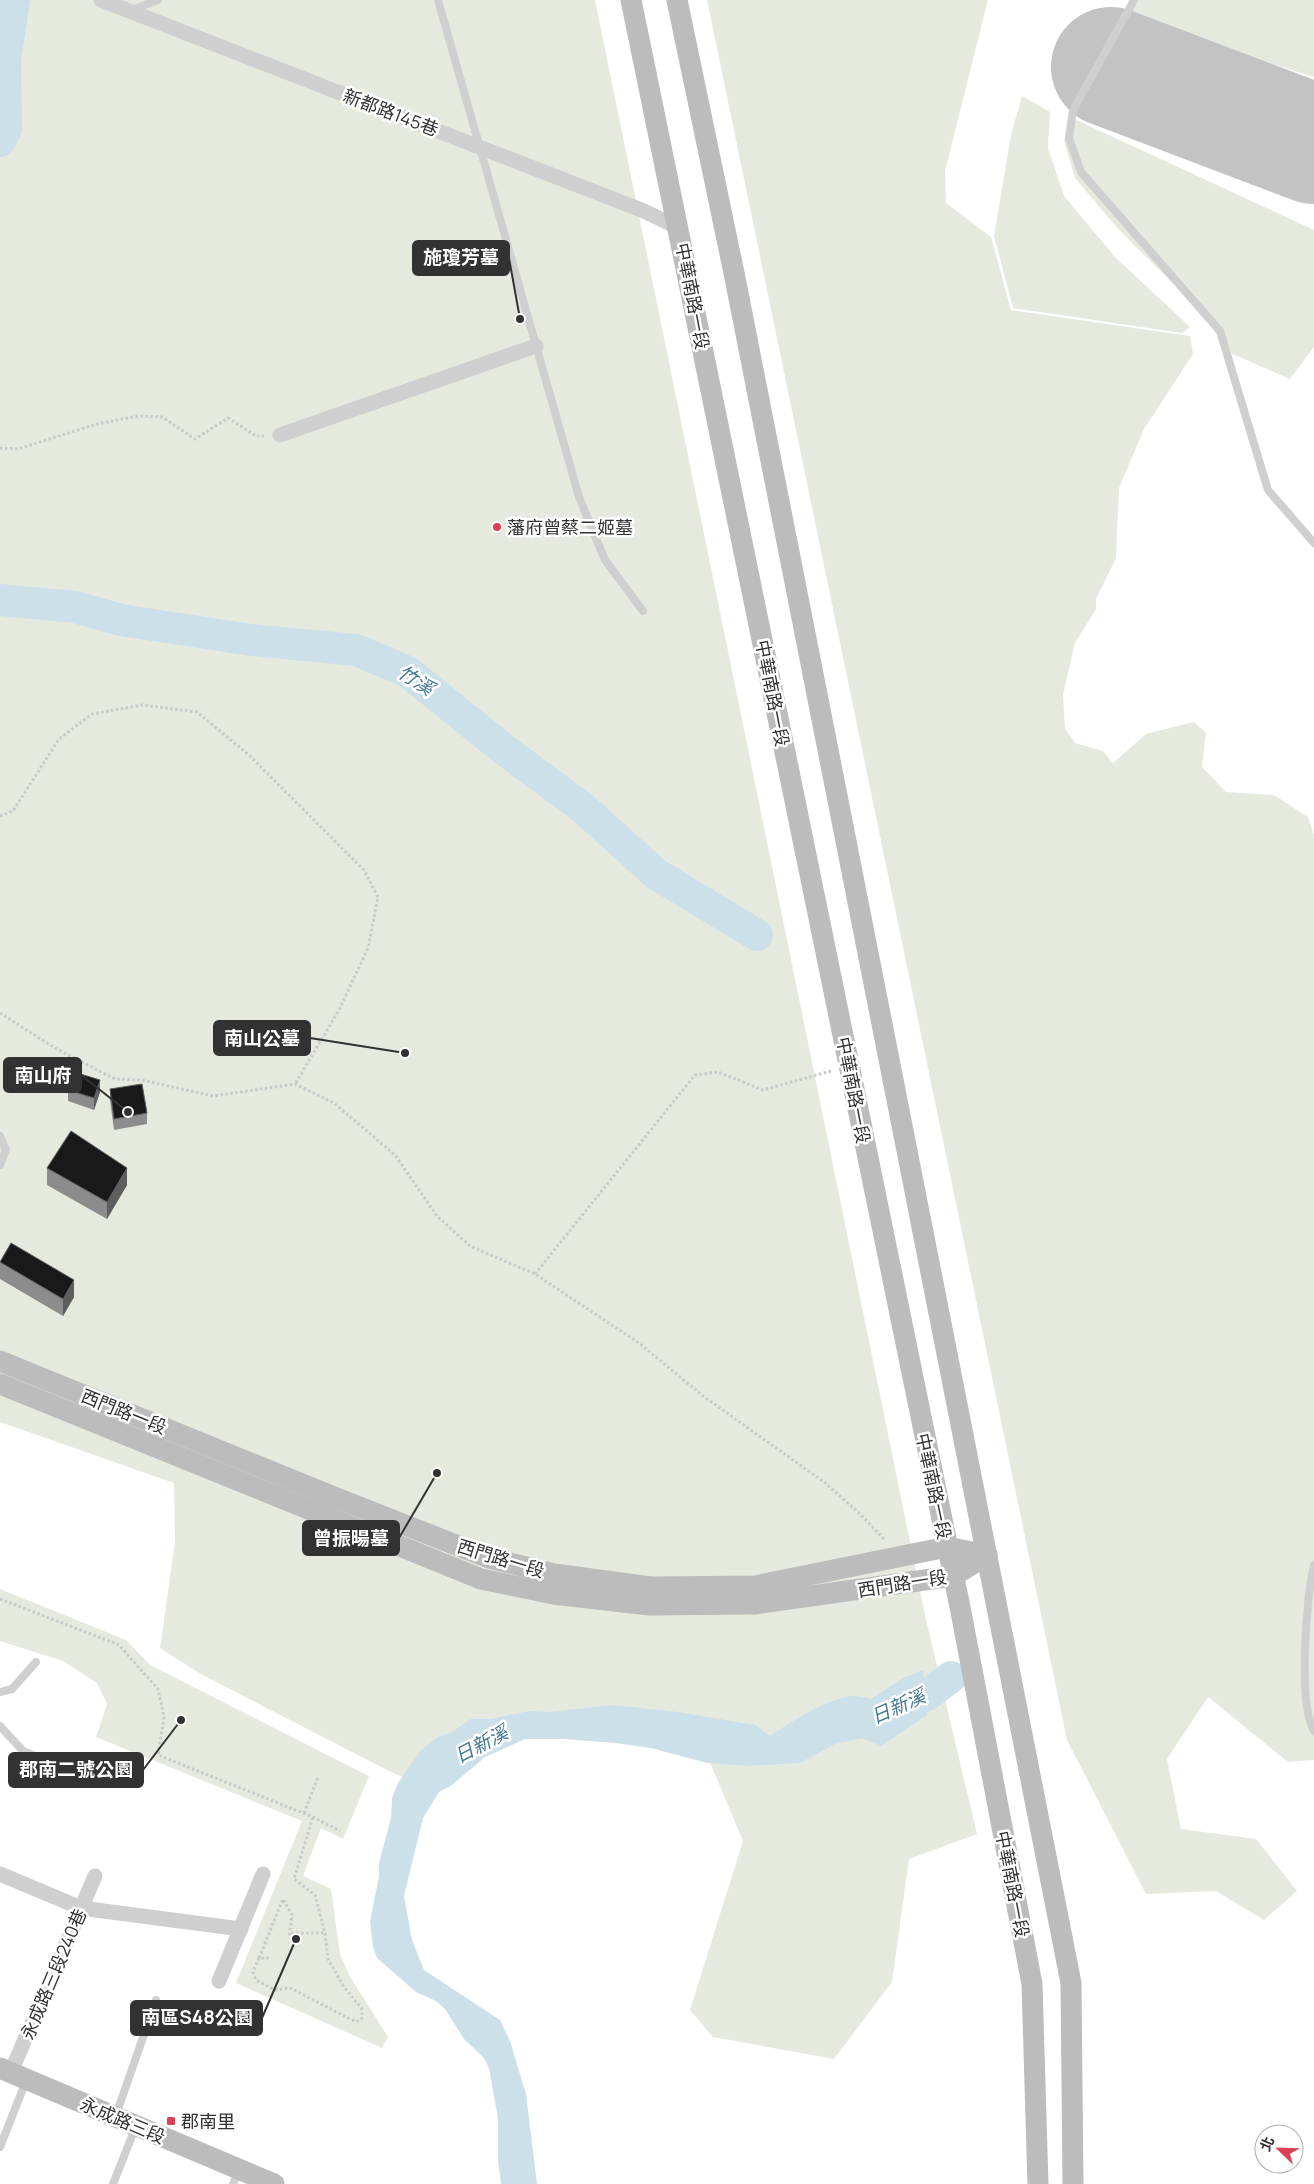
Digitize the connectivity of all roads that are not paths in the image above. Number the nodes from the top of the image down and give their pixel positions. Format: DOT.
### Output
graph roads {
  1 [pos="101,0"];
  2 [pos="158,0"];
  3 [pos="438,0"];
  4 [pos="631,0"];
  5 [pos="677,0"];
  6 [pos="1134,0"];
  7 [pos="129,11"];
  8 [pos="479,147"];
  9 [pos="679,228"];
  10 [pos="536,346"];
  11 [pos="280,435"];
  12 [pos="1314,544"];
  13 [pos="643,611"];
  14 [pos="0,1136"];
  15 [pos="0,1165"];
  16 [pos="0,1361"];
  17 [pos="0,1384"];
  18 [pos="947,1547"];
  19 [pos="987,1555"];
  20 [pos="1314,1565"];
  21 [pos="953,1576"];
  22 [pos="1312,1585"];
  23 [pos="36,1662"];
  24 [pos="0,1692"];
  25 [pos="0,1726"];
  26 [pos="1314,1731"];
  27 [pos="130,1780"];
  28 [pos="0,1874"];
  29 [pos="263,1874"];
  30 [pos="95,1876"];
  31 [pos="81,1908"];
  32 [pos="241,1929"];
  33 [pos="219,1981"];
  34 [pos="156,2000"];
  35 [pos="13,2073"];
  36 [pos="116,2116"];
  37 [pos="137,2124"];
  38 [pos="0,2146"];
  39 [pos="236,2177"];
  40 [pos="113,2184"];
  41 [pos="274,2184"];
  42 [pos="1038,2184"];
  43 [pos="1073,2184"];
  1 -- 7 [label="street, 新都路145巷"];
  2 -- 7 [label="lane"];
  3 -- 8 [label="lane"];
  4 -- 9 [label="street, 中華南路一段"];
  5 -- 19 [label="street"];
  6 -- 12 [label="lane"];
  7 -- 8 [label="street, 新都路145巷"];
  8 -- 9 [label="street, 新都路145巷"];
  8 -- 10 [label="lane"];
  9 -- 18 [label="street, 中華南路一段"];
  10 -- 11 [label="street"];
  10 -- 13 [label="lane"];
  14 -- 15 [label="lane"];
  16 -- 18 [label="street, 西門路一段"];
  17 -- 21 [label="street, 西門路一段"];
  18 -- 19 [label="street, 西門路一段"];
  18 -- 21 [label="street, 中華南路一段"];
  19 -- 21 [label="street, 西門路一段"];
  19 -- 43 [label="street"];
  20 -- 22 [label="lane"];
  21 -- 42 [label="street, 中華南路一段"];
  22 -- 26 [label="lane"];
  23 -- 24 [label="lane"];
  25 -- 27 [label="lane"];
  28 -- 31 [label="street"];
  29 -- 32 [label="street"];
  30 -- 31 [label="street, 永成路三段240巷"];
  31 -- 32 [label="street"];
  31 -- 35 [label="street, 永成路三段240巷"];
  32 -- 33 [label="street"];
  34 -- 36 [label="lane"];
  35 -- 36 [label="street, 永成路三段"];
  35 -- 38 [label="lane"];
  36 -- 37 [label="street, 永成路三段"];
  37 -- 39 [label="street, 永成路三段"];
  37 -- 40 [label="lane"];
  39 -- 41 [label="street, 永成路三段"];
}
